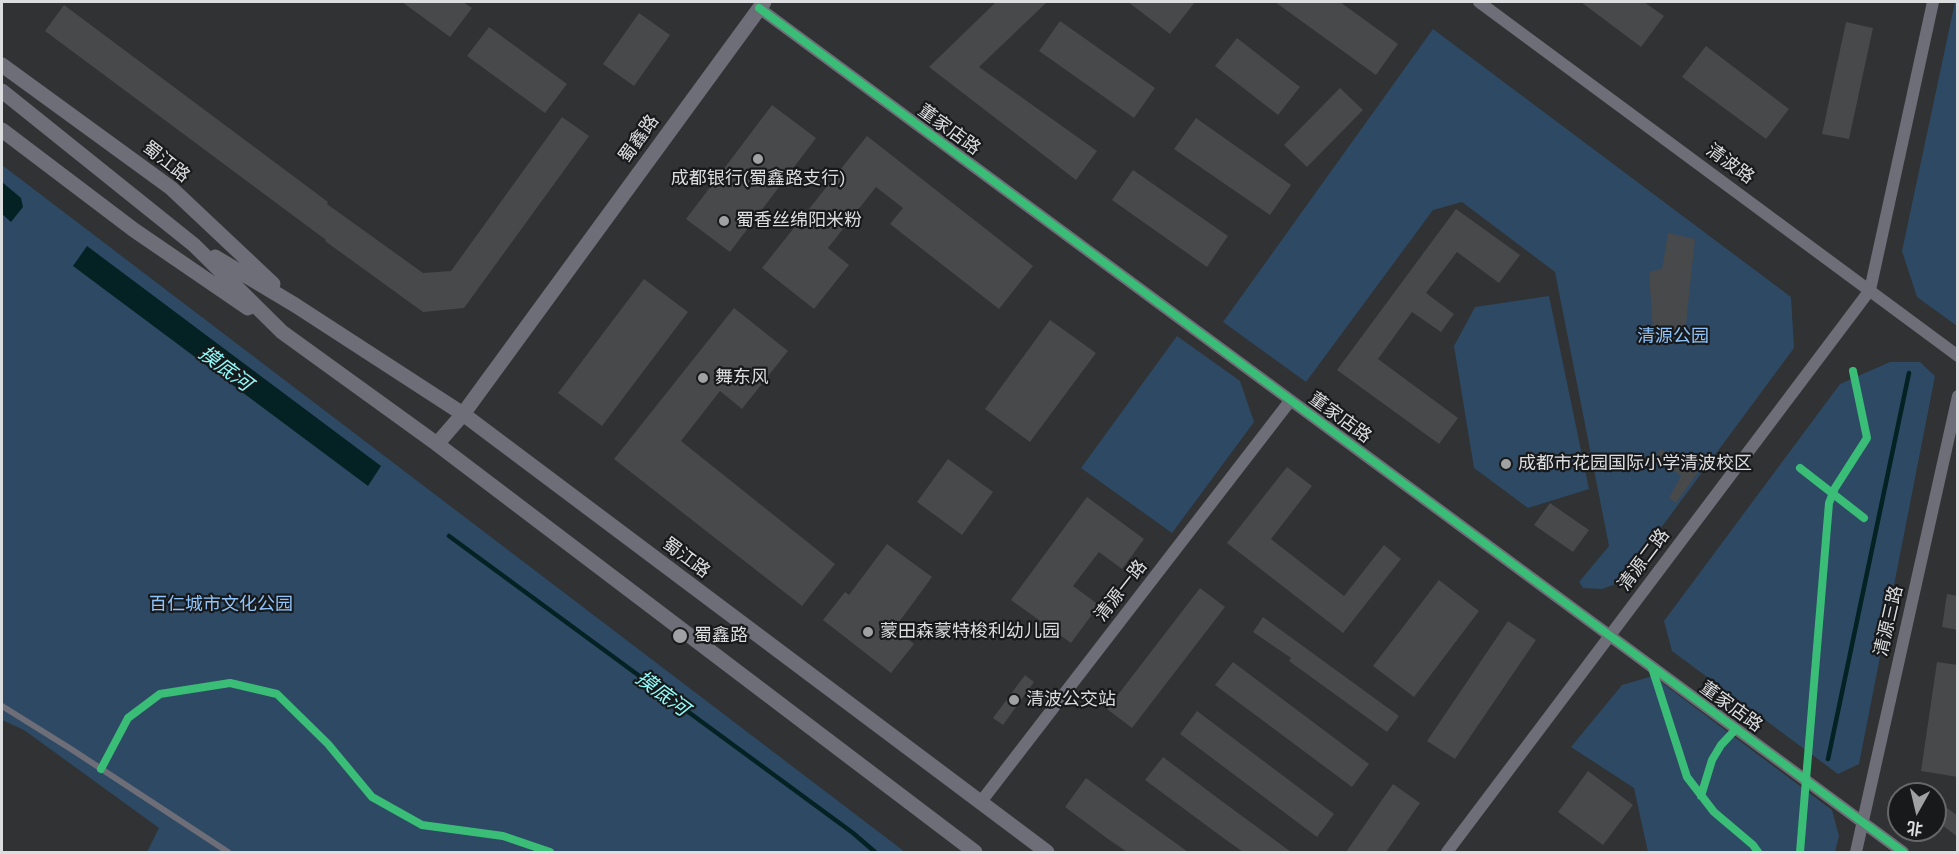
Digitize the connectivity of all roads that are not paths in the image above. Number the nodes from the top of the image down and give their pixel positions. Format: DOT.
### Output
graph roads {
  1 [pos="1479,2"];
  2 [pos="1932,2"];
  3 [pos="762,5"];
  4 [pos="2,65"];
  5 [pos="2,91"];
  6 [pos="2,130"];
  7 [pos="194,245"];
  8 [pos="1870,290"];
  9 [pos="295,305"];
  10 [pos="282,332"];
  11 [pos="1958,356"];
  12 [pos="1958,396"];
  13 [pos="1290,401"];
  14 [pos="463,414"];
  15 [pos="437,444"];
  16 [pos="1610,636"];
  17 [pos="2,706"];
  18 [pos="980,803"];
  19 [pos="1863,823"];
  20 [pos="228,852"];
  21 [pos="975,852"];
  22 [pos="1047,852"];
  23 [pos="1448,852"];
  24 [pos="1856,852"];
  25 [pos="1903,852"];
  1 -- 8 [label="street, 清波路"];
  2 -- 8 [label="street"];
  3 -- 13 [label="street, 董家店路"];
  3 -- 14 [label="street, 蜀鑫路"];
  4 -- 9 [label="street, 蜀江路"];
  5 -- 7 [label="street, 蜀江路"];
  6 -- 10 [label="street, 蜀江路"];
  7 -- 9 [label="street, 蜀江路"];
  7 -- 10 [label="street, 蜀江路"];
  8 -- 11 [label="street, 清波路"];
  8 -- 16 [label="street, 清源二路"];
  9 -- 14 [label="street, 蜀江路"];
  10 -- 15 [label="street, 蜀江路"];
  12 -- 19 [label="street, 清源三路"];
  13 -- 16 [label="street, 董家店路"];
  13 -- 18 [label="street, 清源一路"];
  14 -- 15 [label="street, 蜀鑫路"];
  14 -- 18 [label="street, 蜀江路"];
  15 -- 21 [label="street, 蜀江路"];
  16 -- 19 [label="street, 董家店路"];
  16 -- 23 [label="street, 清源二路"];
  17 -- 20 [label="lane"];
  18 -- 22 [label="street, 蜀江路"];
  19 -- 24 [label="street, 清源三路"];
  19 -- 25 [label="street, 董家店路"];
}
